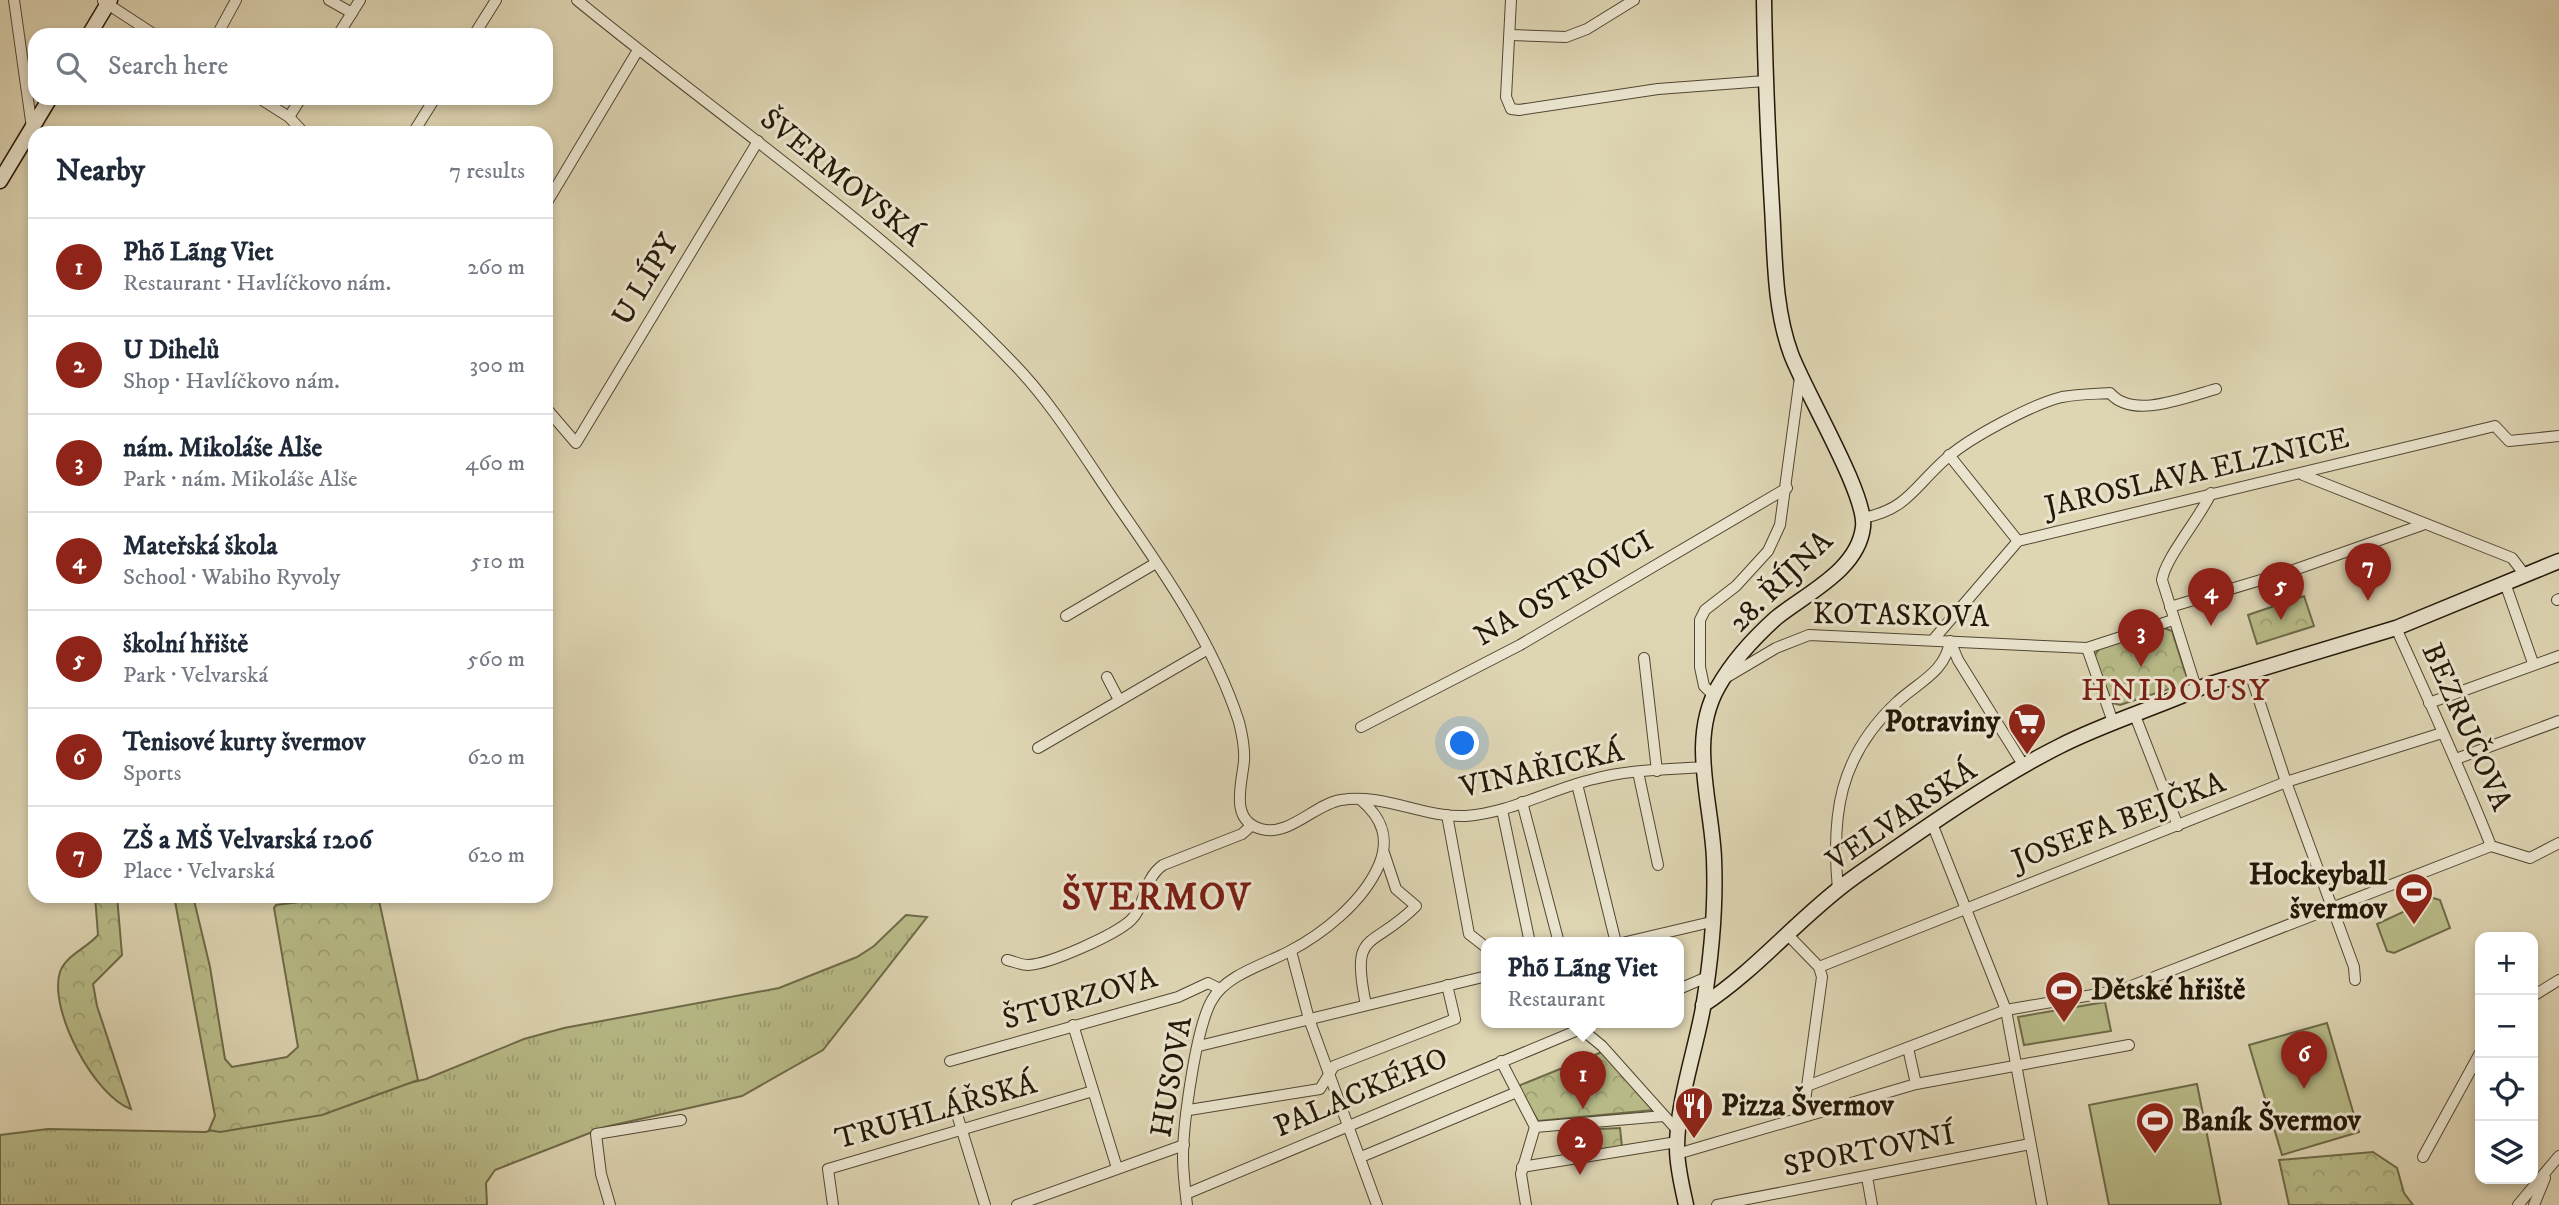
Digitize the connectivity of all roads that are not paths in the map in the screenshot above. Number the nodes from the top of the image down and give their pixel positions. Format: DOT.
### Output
graph roads {
  1 [pos="14,0"];
  2 [pos="236,0"];
  3 [pos="330,0"];
  4 [pos="360,0"];
  5 [pos="496,0"];
  6 [pos="577,0"];
  7 [pos="1511,0"];
  8 [pos="1634,0"];
  9 [pos="1764,0"];
  10 [pos="106,2"];
  11 [pos="352,13"];
  12 [pos="93,28"];
  13 [pos="145,28"];
  14 [pos="221,28"];
  15 [pos="342,28"];
  16 [pos="478,28"];
  17 [pos="1510,35"];
  18 [pos="638,50"];
  19 [pos="1765,81"];
  20 [pos="28,100"];
  21 [pos="29,105"];
  22 [pos="46,105"];
  23 [pos="270,105"];
  24 [pos="297,105"];
  25 [pos="431,105"];
  26 [pos="289,117"];
  27 [pos="32,126"];
  28 [pos="33,126"];
  29 [pos="297,126"];
  30 [pos="417,126"];
  31 [pos="28,135"];
  32 [pos="758,142"];
  33 [pos="0,181"];
  34 [pos="553,192"];
  35 [pos="1801,376"];
  36 [pos="2216,389"];
  37 [pos="553,416"];
  38 [pos="2559,436"];
  39 [pos="1949,455"];
  40 [pos="2302,475"];
  41 [pos="1787,488"];
  42 [pos="2211,493"];
  43 [pos="1863,518"];
  44 [pos="2422,525"];
  45 [pos="2018,541"];
  46 [pos="2559,561"];
  47 [pos="1156,564"];
  48 [pos="2525,575"];
  49 [pos="2505,583"];
  50 [pos="2170,607"];
  51 [pos="1066,616"];
  52 [pos="2174,620"];
  53 [pos="2396,628"];
  54 [pos="1933,640"];
  55 [pos="1950,641"];
  56 [pos="2087,648"];
  57 [pos="1208,649"];
  58 [pos="2559,656"];
  59 [pos="1644,658"];
  60 [pos="2533,663"];
  61 [pos="2251,676"];
  62 [pos="1107,677"];
  63 [pos="1724,679"];
  64 [pos="2195,692"];
  65 [pos="1714,696"];
  66 [pos="1119,700"];
  67 [pos="2429,703"];
  68 [pos="2134,713"];
  69 [pos="2559,721"];
  70 [pos="2113,722"];
  71 [pos="1361,727"];
  72 [pos="2442,733"];
  73 [pos="1038,748"];
  74 [pos="2456,759"];
  75 [pos="2024,766"];
  76 [pos="1704,767"];
  77 [pos="1657,771"];
  78 [pos="1638,772"];
  79 [pos="2286,782"];
  80 [pos="1577,784"];
  81 [pos="1360,800"];
  82 [pos="1522,802"];
  83 [pos="1502,810"];
  84 [pos="1447,815"];
  85 [pos="1252,825"];
  86 [pos="1933,826"];
  87 [pos="2178,826"];
  88 [pos="2559,843"];
  89 [pos="2491,846"];
  90 [pos="1384,853"];
  91 [pos="1658,865"];
  92 [pos="1838,890"];
  93 [pos="1967,907"];
  94 [pos="2332,907"];
  95 [pos="1712,922"];
  96 [pos="1788,935"];
  97 [pos="1529,937"];
  98 [pos="1557,937"];
  99 [pos="1615,937"];
  100 [pos="1648,937"];
  101 [pos="1481,943"];
  102 [pos="1291,951"];
  103 [pos="1007,960"];
  104 [pos="1819,967"];
  105 [pos="1481,977"];
  106 [pos="1707,977"];
  107 [pos="2355,980"];
  108 [pos="2559,980"];
  109 [pos="1447,985"];
  110 [pos="1684,987"];
  111 [pos="1220,989"];
  112 [pos="2535,995"];
  113 [pos="1366,1005"];
  114 [pos="1703,1005"];
  115 [pos="2006,1010"];
  116 [pos="1309,1019"];
  117 [pos="1073,1025"];
  118 [pos="1572,1028"];
  119 [pos="1581,1028"];
  120 [pos="2129,1045"];
  121 [pos="1199,1046"];
  122 [pos="1908,1048"];
  123 [pos="2477,1058"];
  124 [pos="950,1061"];
  125 [pos="1501,1061"];
  126 [pos="2018,1065"];
  127 [pos="1330,1072"];
  128 [pos="1916,1084"];
  129 [pos="1807,1087"];
  130 [pos="1093,1091"];
  131 [pos="1517,1092"];
  132 [pos="955,1108"];
  133 [pos="1189,1110"];
  134 [pos="1664,1116"];
  135 [pos="1803,1116"];
  136 [pos="681,1120"];
  137 [pos="1349,1125"];
  138 [pos="1535,1127"];
  139 [pos="961,1132"];
  140 [pos="1677,1142"];
  141 [pos="2030,1144"];
  142 [pos="1184,1145"];
  143 [pos="2559,1156"];
  144 [pos="1360,1157"];
  145 [pos="2423,1157"];
  146 [pos="1522,1167"];
  147 [pos="1117,1168"];
  148 [pos="2549,1168"];
  149 [pos="1867,1177"];
  150 [pos="1186,1194"];
  151 [pos="610,1205"];
  152 [pos="833,1205"];
  153 [pos="985,1205"];
  154 [pos="1018,1205"];
  155 [pos="1186,1205"];
  156 [pos="1377,1205"];
  157 [pos="1526,1205"];
  158 [pos="1686,1205"];
  159 [pos="1717,1205"];
  160 [pos="1872,1205"];
  161 [pos="2042,1205"];
  162 [pos="2518,1205"];
  163 [pos="2534,1205"];
  1 -- 20 [label="street"];
  2 -- 14 [label="street"];
  3 -- 11 [label="street"];
  4 -- 11 [label="street"];
  5 -- 16 [label="street"];
  6 -- 18 [label="street, ŠVERMOVSKÁ"];
  7 -- 17 [label="street"];
  8 -- 17 [label="street"];
  9 -- 19 [label="main road, 28. ŘÍJNA"];
  10 -- 12 [label="main road"];
  10 -- 13 [label="street"];
  11 -- 15 [label="street"];
  17 -- 19 [label="street"];
  18 -- 32 [label="street, ŠVERMOVSKÁ"];
  18 -- 34 [label="street"];
  19 -- 35 [label="main road, 28. ŘÍJNA"];
  21 -- 27 [label="street"];
  22 -- 28 [label="main road"];
  23 -- 26 [label="street"];
  24 -- 26 [label="street"];
  25 -- 30 [label="street"];
  26 -- 29 [label="street"];
  31 -- 33 [label="main road"];
  32 -- 37 [label="street, U LÍPY"];
  32 -- 47 [label="street, ŠVERMOVSKÁ"];
  35 -- 41 [label="street"];
  35 -- 43 [label="main road, 28. ŘÍJNA"];
  36 -- 39 [label="street"];
  38 -- 40 [label="street, JAROSLAVA ELZNICE"];
  39 -- 43 [label="street"];
  39 -- 45 [label="street"];
  40 -- 42 [label="street, JAROSLAVA ELZNICE"];
  40 -- 44 [label="street"];
  41 -- 65 [label="street"];
  41 -- 71 [label="street, NA OSTROVCI"];
  42 -- 45 [label="street, JAROSLAVA ELZNICE"];
  42 -- 50 [label="street"];
  43 -- 63 [label="main road, 28. ŘÍJNA"];
  44 -- 48 [label="street"];
  44 -- 50 [label="street"];
  45 -- 54 [label="street, JAROSLAVA ELZNICE"];
  46 -- 48 [label="main road, VELVARSKÁ"];
  47 -- 51 [label="street"];
  47 -- 57 [label="street"];
  48 -- 49 [label="main road, VELVARSKÁ"];
  49 -- 53 [label="main road, VELVARSKÁ"];
  49 -- 60 [label="street"];
  50 -- 52 [label="street"];
  52 -- 56 [label="street"];
  52 -- 64 [label="street"];
  53 -- 61 [label="main road, VELVARSKÁ"];
  53 -- 67 [label="street, BEZRUČOVA"];
  54 -- 55 [label="street, KOTASKOVA"];
  54 -- 63 [label="street, KOTASKOVA"];
  55 -- 56 [label="street, KOTASKOVA"];
  55 -- 75 [label="street"];
  55 -- 92 [label="street"];
  56 -- 70 [label="street"];
  57 -- 66 [label="street"];
  57 -- 85 [label="street"];
  58 -- 60 [label="street"];
  59 -- 77 [label="street"];
  60 -- 67 [label="street"];
  61 -- 64 [label="main road, VELVARSKÁ"];
  61 -- 79 [label="street"];
  62 -- 66 [label="street"];
  63 -- 65 [label="main road, 28. ŘÍJNA"];
  64 -- 68 [label="main road, VELVARSKÁ"];
  65 -- 76 [label="main road, 28. ŘÍJNA"];
  66 -- 73 [label="street"];
  67 -- 72 [label="street, BEZRUČOVA"];
  68 -- 70 [label="main road, VELVARSKÁ"];
  68 -- 87 [label="street"];
  69 -- 74 [label="street"];
  70 -- 75 [label="main road, VELVARSKÁ"];
  72 -- 74 [label="street, BEZRUČOVA"];
  72 -- 79 [label="street, JOSEFA BEJČKA"];
  74 -- 89 [label="street, BEZRUČOVA"];
  75 -- 86 [label="main road, VELVARSKÁ"];
  76 -- 77 [label="street, VINAŘICKÁ"];
  76 -- 95 [label="main road, 28. ŘÍJNA"];
  77 -- 78 [label="street, VINAŘICKÁ"];
  78 -- 80 [label="street, VINAŘICKÁ"];
  78 -- 91 [label="street"];
  79 -- 87 [label="street, JOSEFA BEJČKA"];
  79 -- 94 [label="street"];
  80 -- 82 [label="street, VINAŘICKÁ"];
  80 -- 99 [label="street"];
  81 -- 84 [label="street, VINAŘICKÁ"];
  81 -- 85 [label="street, VINAŘICKÁ"];
  81 -- 90 [label="street"];
  82 -- 83 [label="street, VINAŘICKÁ"];
  82 -- 98 [label="street"];
  83 -- 84 [label="street, VINAŘICKÁ"];
  83 -- 97 [label="street"];
  84 -- 101 [label="street"];
  85 -- 103 [label="street"];
  86 -- 92 [label="main road, VELVARSKÁ"];
  86 -- 93 [label="street"];
  87 -- 93 [label="street, JOSEFA BEJČKA"];
  88 -- 89 [label="street"];
  89 -- 94 [label="street"];
  90 -- 102 [label="street, HUSOVA"];
  90 -- 113 [label="street"];
  92 -- 96 [label="main road, VELVARSKÁ"];
  93 -- 104 [label="street, JOSEFA BEJČKA"];
  93 -- 115 [label="street"];
  94 -- 107 [label="street"];
  94 -- 115 [label="street"];
  95 -- 100 [label="street"];
  95 -- 106 [label="main road, 28. ŘÍJNA"];
  96 -- 104 [label="street"];
  96 -- 114 [label="main road, VELVARSKÁ"];
  102 -- 111 [label="street, HUSOVA"];
  102 -- 116 [label="street"];
  104 -- 129 [label="street"];
  105 -- 109 [label="street"];
  106 -- 110 [label="street"];
  106 -- 114 [label="main road, 28. ŘÍJNA"];
  108 -- 112 [label="street"];
  109 -- 113 [label="street"];
  109 -- 127 [label="street"];
  111 -- 117 [label="street, ŠTURZOVA"];
  111 -- 121 [label="street, HUSOVA"];
  113 -- 116 [label="street"];
  114 -- 140 [label="main road, 28. ŘÍJNA"];
  115 -- 122 [label="street"];
  115 -- 126 [label="street"];
  116 -- 121 [label="street"];
  116 -- 127 [label="street"];
  117 -- 124 [label="street, ŠTURZOVA"];
  117 -- 130 [label="street"];
  118 -- 125 [label="street, PALACKÉHO"];
  119 -- 134 [label="street"];
  120 -- 126 [label="street"];
  121 -- 133 [label="street, HUSOVA"];
  122 -- 128 [label="street"];
  122 -- 129 [label="street"];
  123 -- 145 [label="street"];
  125 -- 131 [label="street"];
  125 -- 137 [label="street, PALACKÉHO"];
  126 -- 128 [label="street"];
  126 -- 141 [label="street"];
  127 -- 133 [label="street"];
  127 -- 137 [label="street"];
  128 -- 135 [label="street"];
  129 -- 135 [label="street"];
  130 -- 139 [label="street, TRUHLÁŘSKÁ"];
  130 -- 147 [label="street"];
  131 -- 138 [label="street"];
  131 -- 144 [label="street"];
  132 -- 139 [label="street"];
  133 -- 142 [label="street, HUSOVA"];
  134 -- 138 [label="street"];
  134 -- 140 [label="street"];
  135 -- 140 [label="street"];
  136 -- 151 [label="street"];
  137 -- 144 [label="street"];
  137 -- 150 [label="street, PALACKÉHO"];
  138 -- 146 [label="street"];
  139 -- 152 [label="street, TRUHLÁŘSKÁ"];
  139 -- 153 [label="street"];
  140 -- 146 [label="street"];
  140 -- 158 [label="main road, 28. ŘÍJNA"];
  141 -- 149 [label="street, SPORTOVNÍ"];
  141 -- 161 [label="street"];
  142 -- 147 [label="street"];
  142 -- 150 [label="street, HUSOVA"];
  143 -- 148 [label="street"];
  144 -- 156 [label="street"];
  146 -- 157 [label="street"];
  147 -- 154 [label="street"];
  148 -- 162 [label="street"];
  148 -- 163 [label="street"];
  149 -- 159 [label="street, SPORTOVNÍ"];
  149 -- 160 [label="street"];
  150 -- 155 [label="street, HUSOVA"];
}
